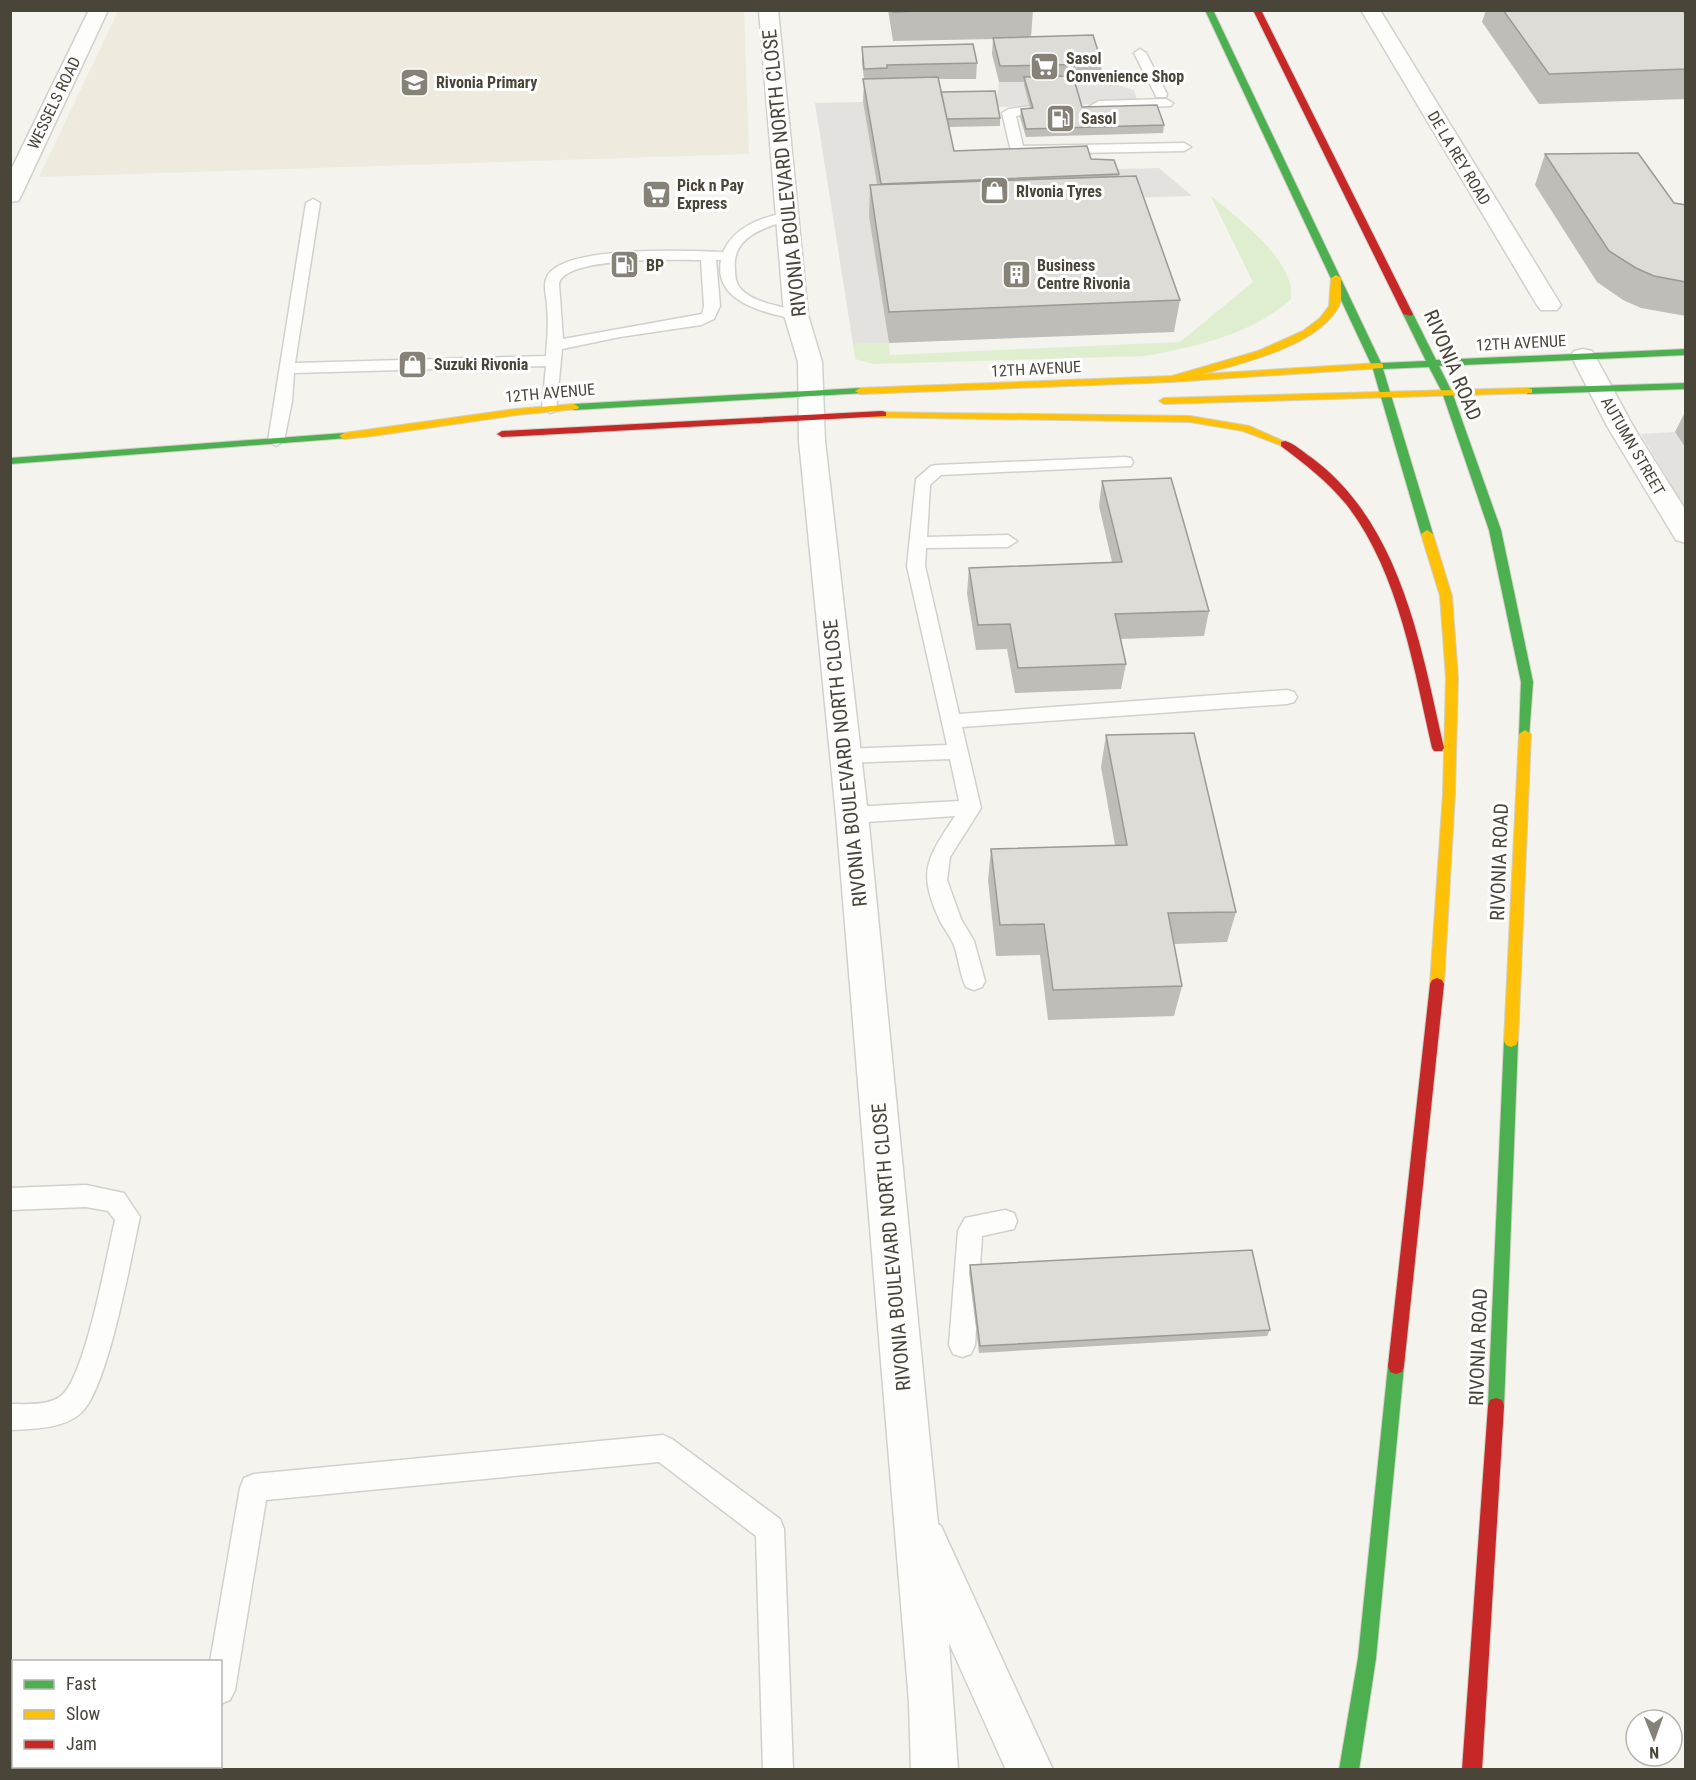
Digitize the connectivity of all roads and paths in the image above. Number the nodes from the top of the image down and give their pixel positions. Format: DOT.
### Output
graph roads {
  1 [pos="99,10"];
  2 [pos="768,10"];
  3 [pos="1209,10"];
  4 [pos="1257,10"];
  5 [pos="1370,10"];
  6 [pos="1140,53"];
  7 [pos="1030,110"];
  8 [pos="1088,111"];
  9 [pos="1100,135"];
  10 [pos="1184,147"];
  11 [pos="1104,149"];
  12 [pos="17,168"];
  13 [pos="10,196"];
  14 [pos="313,203"];
  15 [pos="787,216"];
  16 [pos="708,256"];
  17 [pos="728,256"];
  18 [pos="1336,278"];
  19 [pos="1549,305"];
  20 [pos="796,315"];
  21 [pos="1686,352"];
  22 [pos="553,354"];
  23 [pos="1583,356"];
  24 [pos="1435,364"];
  25 [pos="1377,366"];
  26 [pos="286,368"];
  27 [pos="1172,379"];
  28 [pos="1686,386"];
  29 [pos="1599,388"];
  30 [pos="1447,392"];
  31 [pos="1388,394"];
  32 [pos="1152,401"];
  33 [pos="1104,404"];
  34 [pos="812,406"];
  35 [pos="550,408"];
  36 [pos="865,415"];
  37 [pos="390,432"];
  38 [pos="493,434"];
  39 [pos="458,435"];
  40 [pos="276,441"];
  41 [pos="10,462"];
  42 [pos="1125,462"];
  43 [pos="1686,534"];
  44 [pos="1008,541"];
  45 [pos="918,543"];
  46 [pos="1287,697"];
  47 [pos="951,721"];
  48 [pos="959,752"];
  49 [pos="844,756"];
  50 [pos="1449,793"];
  51 [pos="971,808"];
  52 [pos="852,815"];
  53 [pos="974,981"];
  54 [pos="10,1199"];
  55 [pos="1005,1221"];
  56 [pos="962,1345"];
  57 [pos="10,1417"];
  58 [pos="915,1517"];
  59 [pos="222,1678"];
  60 [pos="778,1770"];
  61 [pos="936,1770"];
  62 [pos="1030,1770"];
  63 [pos="1349,1770"];
  64 [pos="1472,1770"];
  1 -- 12 [label="street, WESSELS ROAD"];
  2 -- 15 [label="street, RIVONIA BOULEVARD NORTH CLOSE"];
  3 -- 18 [label="main road"];
  4 -- 24 [label="main road, RIVONIA ROAD"];
  5 -- 19 [label="street, DE LA REY ROAD"];
  6 -- 8 [label="lane"];
  7 -- 11 [label="lane"];
  9 -- 11 [label="lane"];
  10 -- 11 [label="lane"];
  12 -- 13 [label="street, WESSELS ROAD"];
  14 -- 26 [label="lane"];
  15 -- 17 [label="lane"];
  15 -- 20 [label="street, RIVONIA BOULEVARD NORTH CLOSE"];
  16 -- 17 [label="lane"];
  16 -- 22 [label="lane"];
  16 -- 22 [label="lane"];
  17 -- 20 [label="lane"];
  18 -- 25 [label="main road"];
  18 -- 27 [label="main road"];
  20 -- 34 [label="street, RIVONIA BOULEVARD NORTH CLOSE"];
  21 -- 23 [label="main road, 12TH AVENUE"];
  22 -- 26 [label="lane"];
  22 -- 35 [label="lane"];
  23 -- 24 [label="main road, 12TH AVENUE"];
  23 -- 29 [label="street, AUTUMN STREET"];
  24 -- 25 [label="main road, 12TH AVENUE"];
  24 -- 30 [label="main road, RIVONIA ROAD"];
  25 -- 27 [label="main road, 12TH AVENUE"];
  25 -- 31 [label="main road"];
  26 -- 40 [label="lane"];
  27 -- 34 [label="main road, 12TH AVENUE"];
  28 -- 29 [label="main road"];
  29 -- 30 [label="main road"];
  29 -- 43 [label="street, AUTUMN STREET"];
  30 -- 31 [label="main road"];
  30 -- 64 [label="main road, RIVONIA ROAD"];
  31 -- 32 [label="main road"];
  31 -- 50 [label="main road"];
  33 -- 36 [label="main road, 12TH AVENUE"];
  34 -- 35 [label="main road, 12TH AVENUE"];
  34 -- 36 [label="main road, 12TH AVENUE"];
  34 -- 38 [label="main road, 12TH AVENUE"];
  34 -- 49 [label="street, RIVONIA BOULEVARD NORTH CLOSE"];
  35 -- 37 [label="main road, 12TH AVENUE"];
  36 -- 50 [label="main road"];
  37 -- 39 [label="main road, 12TH AVENUE"];
  37 -- 40 [label="main road, 12TH AVENUE"];
  40 -- 41 [label="main road, 12TH AVENUE"];
  42 -- 45 [label="lane"];
  44 -- 45 [label="lane"];
  45 -- 47 [label="lane"];
  46 -- 47 [label="lane"];
  47 -- 48 [label="lane"];
  48 -- 49 [label="lane"];
  48 -- 51 [label="lane"];
  49 -- 52 [label="street, RIVONIA BOULEVARD NORTH CLOSE"];
  50 -- 63 [label="main road"];
  51 -- 52 [label="lane"];
  51 -- 53 [label="lane"];
  52 -- 58 [label="street, RIVONIA BOULEVARD NORTH CLOSE"];
  54 -- 57 [label="lane"];
  55 -- 56 [label="lane"];
  58 -- 61 [label="street, RIVONIA BOULEVARD NORTH CLOSE"];
  58 -- 62 [label="street, RIVONIA BOULEVARD NORTH CLOSE"];
  59 -- 60 [label="lane"];
}
